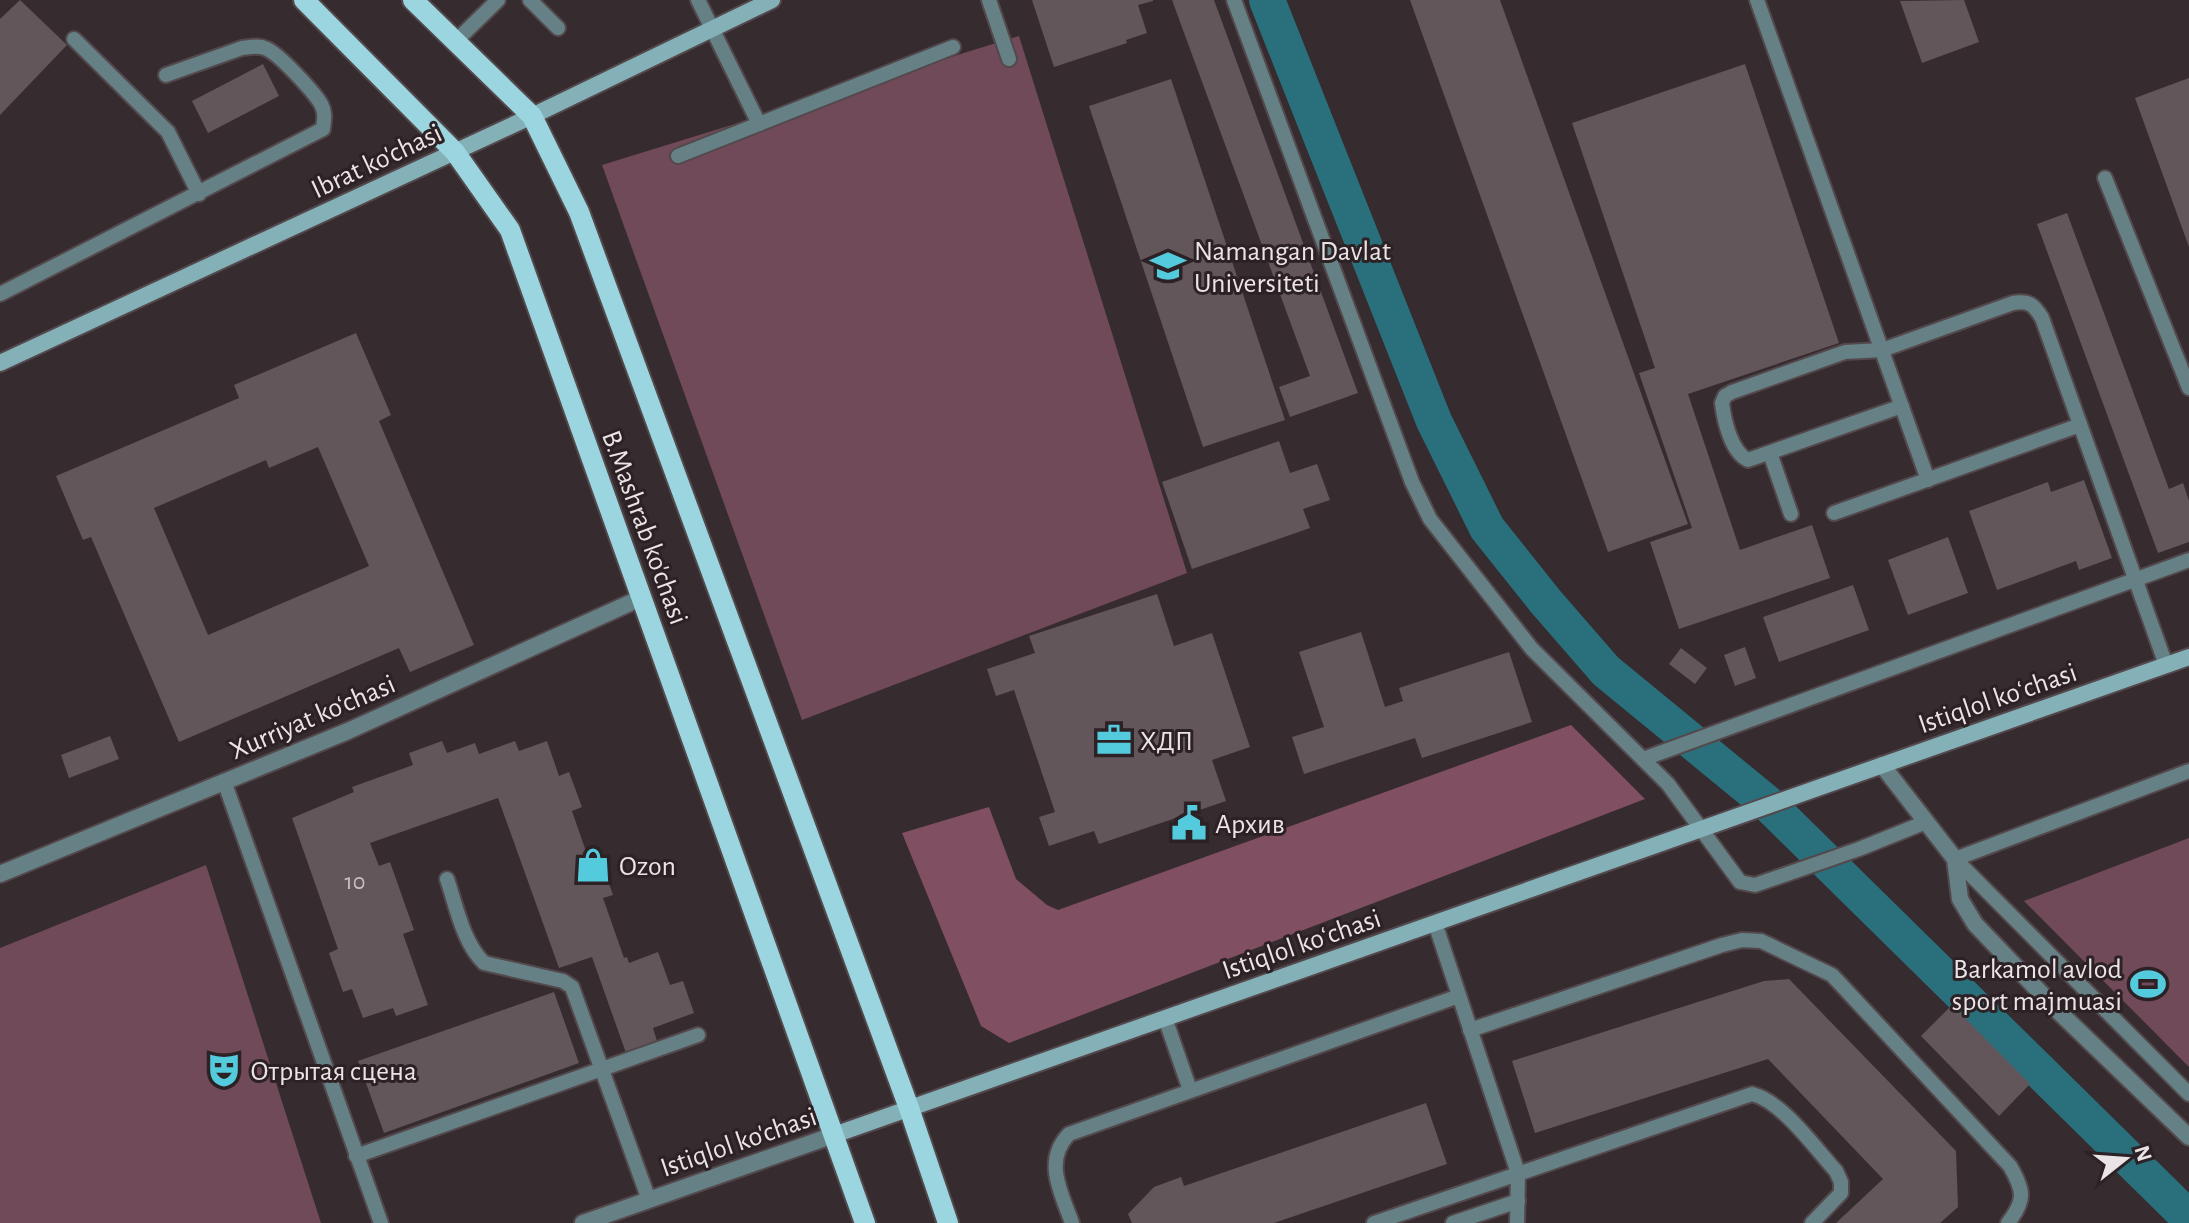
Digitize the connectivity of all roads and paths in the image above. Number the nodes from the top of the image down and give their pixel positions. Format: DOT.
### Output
graph roads {
  1 [pos="304,0"];
  2 [pos="413,0"];
  3 [pos="498,0"];
  4 [pos="530,0"];
  5 [pos="698,0"];
  6 [pos="772,0"];
  7 [pos="989,0"];
  8 [pos="1234,0"];
  9 [pos="1757,0"];
  10 [pos="558,28"];
  11 [pos="712,29"];
  12 [pos="74,39"];
  13 [pos="456,41"];
  14 [pos="953,47"];
  15 [pos="1009,59"];
  16 [pos="166,75"];
  17 [pos="532,116"];
  18 [pos="759,124"];
  19 [pos="455,152"];
  20 [pos="678,156"];
  21 [pos="2105,178"];
  22 [pos="199,194"];
  23 [pos="0,294"];
  24 [pos="1882,350"];
  25 [pos="0,363"];
  26 [pos="2189,388"];
  27 [pos="1902,406"];
  28 [pos="2080,425"];
  29 [pos="1770,453"];
  30 [pos="1928,480"];
  31 [pos="1834,513"];
  32 [pos="1791,514"];
  33 [pos="2189,560"];
  34 [pos="2135,579"];
  35 [pos="641,598"];
  36 [pos="2189,657"];
  37 [pos="2166,665"];
  38 [pos="1649,757"];
  39 [pos="1882,765"];
  40 [pos="2189,771"];
  41 [pos="224,781"];
  42 [pos="1926,822"];
  43 [pos="1705,828"];
  44 [pos="1955,859"];
  45 [pos="0,874"];
  46 [pos="447,879"];
  47 [pos="1435,923"];
  48 [pos="1459,996"];
  49 [pos="1165,1018"];
  50 [pos="1470,1030"];
  51 [pos="698,1035"];
  52 [pos="603,1069"];
  53 [pos="1190,1090"];
  54 [pos="2189,1094"];
  55 [pos="909,1108"];
  56 [pos="834,1135"];
  57 [pos="2189,1137"];
  58 [pos="356,1156"];
  59 [pos="1518,1173"];
  60 [pos="649,1200"];
  61 [pos="1518,1201"];
  62 [pos="381,1223"];
  63 [pos="583,1223"];
  64 [pos="865,1223"];
  65 [pos="948,1223"];
  66 [pos="1072,1223"];
  67 [pos="1374,1223"];
  68 [pos="1453,1223"];
  69 [pos="1517,1223"];
  70 [pos="1812,1223"];
  71 [pos="2008,1223"];
  1 -- 19 [label="main road, B.Mashrab ko'chasi"];
  2 -- 13 [label="main road, B.Mashrab ko'chasi"];
  3 -- 13 [label="lane"];
  4 -- 10 [label="lane"];
  5 -- 11 [label="lane"];
  6 -- 11 [label="street, Ibrat ko'chasi"];
  7 -- 15 [label="lane"];
  8 -- 38 [label="lane"];
  9 -- 24 [label="lane"];
  11 -- 17 [label="street, Ibrat ko'chasi"];
  11 -- 18 [label="lane"];
  12 -- 22 [label="lane"];
  13 -- 17 [label="main road, B.Mashrab ko'chasi"];
  14 -- 18 [label="lane"];
  16 -- 22 [label="lane"];
  17 -- 19 [label="street, Ibrat ko'chasi"];
  17 -- 55 [label="main road, B.Mashrab ko'chasi"];
  18 -- 20 [label="lane"];
  19 -- 25 [label="street, Ibrat ko'chasi"];
  19 -- 35 [label="main road, B.Mashrab ko'chasi"];
  21 -- 26 [label="lane"];
  22 -- 23 [label="lane"];
  24 -- 27 [label="lane"];
  24 -- 28 [label="lane"];
  24 -- 29 [label="lane"];
  27 -- 29 [label="lane"];
  27 -- 30 [label="lane"];
  28 -- 30 [label="lane"];
  28 -- 34 [label="lane"];
  29 -- 32 [label="lane"];
  30 -- 31 [label="lane"];
  33 -- 34 [label="lane"];
  34 -- 37 [label="lane"];
  34 -- 38 [label="lane"];
  35 -- 41 [label="street, Xurriyat ko‘chasi"];
  35 -- 56 [label="main road, B.Mashrab ko'chasi"];
  36 -- 37 [label="street, Istiqlol koʻchasi"];
  37 -- 39 [label="street, Istiqlol koʻchasi"];
  38 -- 43 [label="lane"];
  39 -- 42 [label="street"];
  39 -- 43 [label="street, Istiqlol koʻchasi"];
  40 -- 44 [label="lane"];
  41 -- 45 [label="street, Xurriyat ko‘chasi"];
  41 -- 58 [label="lane"];
  42 -- 43 [label="lane"];
  42 -- 44 [label="street"];
  43 -- 47 [label="street, Istiqlol koʻchasi"];
  44 -- 54 [label="lane"];
  44 -- 57 [label="street"];
  46 -- 52 [label="lane"];
  47 -- 48 [label="lane"];
  47 -- 49 [label="street, Istiqlol koʻchasi"];
  48 -- 50 [label="lane"];
  48 -- 53 [label="lane"];
  49 -- 53 [label="lane"];
  49 -- 55 [label="street, Istiqlol koʻchasi"];
  50 -- 59 [label="lane"];
  50 -- 71 [label="lane"];
  51 -- 52 [label="lane"];
  52 -- 58 [label="lane"];
  52 -- 60 [label="lane"];
  53 -- 66 [label="lane"];
  55 -- 56 [label="street, Istiqlol ko'chasi"];
  55 -- 65 [label="main road, B.Mashrab ko'chasi"];
  56 -- 60 [label="street, Istiqlol ko'chasi"];
  56 -- 64 [label="main road, B.Mashrab ko'chasi"];
  58 -- 62 [label="lane"];
  59 -- 61 [label="lane"];
  59 -- 67 [label="lane"];
  59 -- 70 [label="lane"];
  60 -- 63 [label="street, Istiqlol ko'chasi"];
  61 -- 68 [label="lane"];
  61 -- 69 [label="lane"];
}
